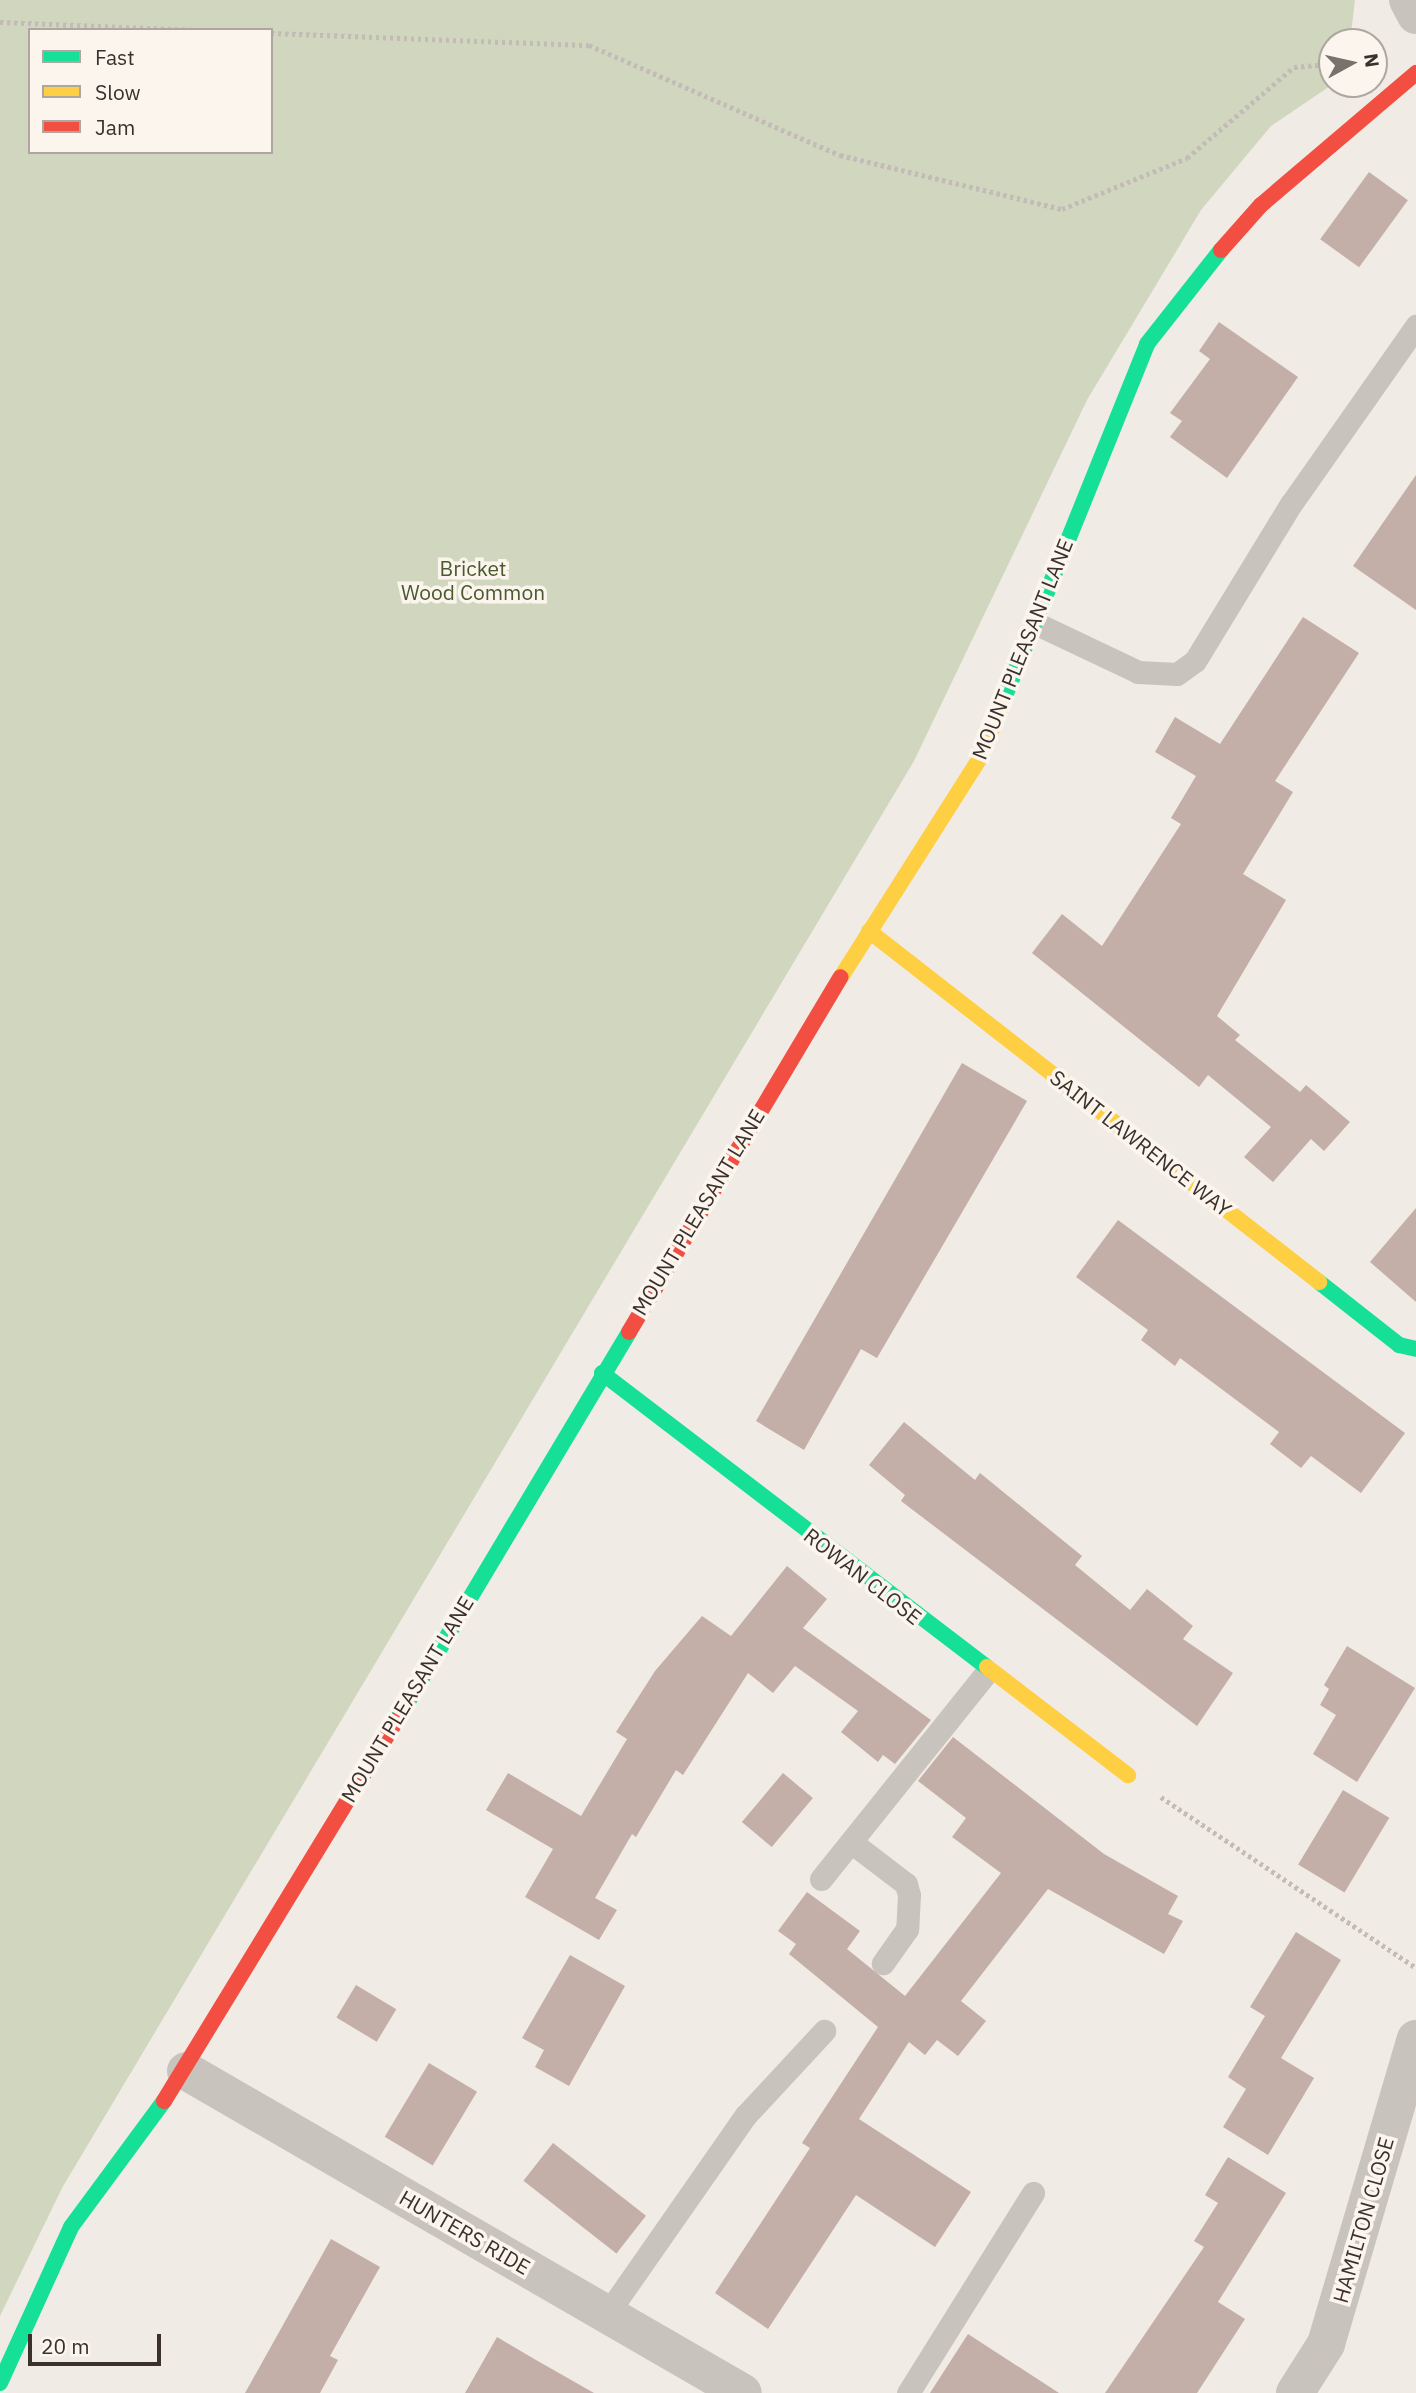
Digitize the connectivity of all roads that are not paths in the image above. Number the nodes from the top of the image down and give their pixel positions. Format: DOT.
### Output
graph roads {
  1 [pos="1408,0"];
  2 [pos="1416,15"];
  3 [pos="1416,73"];
  4 [pos="1416,326"];
  5 [pos="1035,624"];
  6 [pos="869,931"];
  7 [pos="1416,1349"];
  8 [pos="602,1373"];
  9 [pos="987,1672"];
  10 [pos="1128,1775"];
  11 [pos="851,1842"];
  12 [pos="821,1879"];
  13 [pos="883,1963"];
  14 [pos="824,2031"];
  15 [pos="1416,2039"];
  16 [pos="186,2071"];
  17 [pos="1033,2193"];
  18 [pos="607,2314"];
  19 [pos="0,2383"];
  20 [pos="743,2393"];
  21 [pos="908,2393"];
  22 [pos="1295,2393"];
  1 -- 2 [label="street"];
  3 -- 5 [label="street, MOUNT PLEASANT LANE"];
  4 -- 5 [label="lane"];
  5 -- 6 [label="street, MOUNT PLEASANT LANE"];
  6 -- 7 [label="street, SAINT LAWRENCE WAY"];
  6 -- 8 [label="street, MOUNT PLEASANT LANE"];
  8 -- 9 [label="street, ROWAN CLOSE"];
  8 -- 16 [label="street, MOUNT PLEASANT LANE"];
  9 -- 10 [label="street, ROWAN CLOSE"];
  9 -- 11 [label="lane"];
  11 -- 12 [label="lane"];
  11 -- 13 [label="lane"];
  14 -- 18 [label="lane"];
  15 -- 22 [label="street, HAMILTON CLOSE"];
  16 -- 18 [label="street, HUNTERS RIDE"];
  16 -- 19 [label="street, MOUNT PLEASANT LANE"];
  17 -- 21 [label="lane"];
  18 -- 20 [label="street, HUNTERS RIDE"];
}
